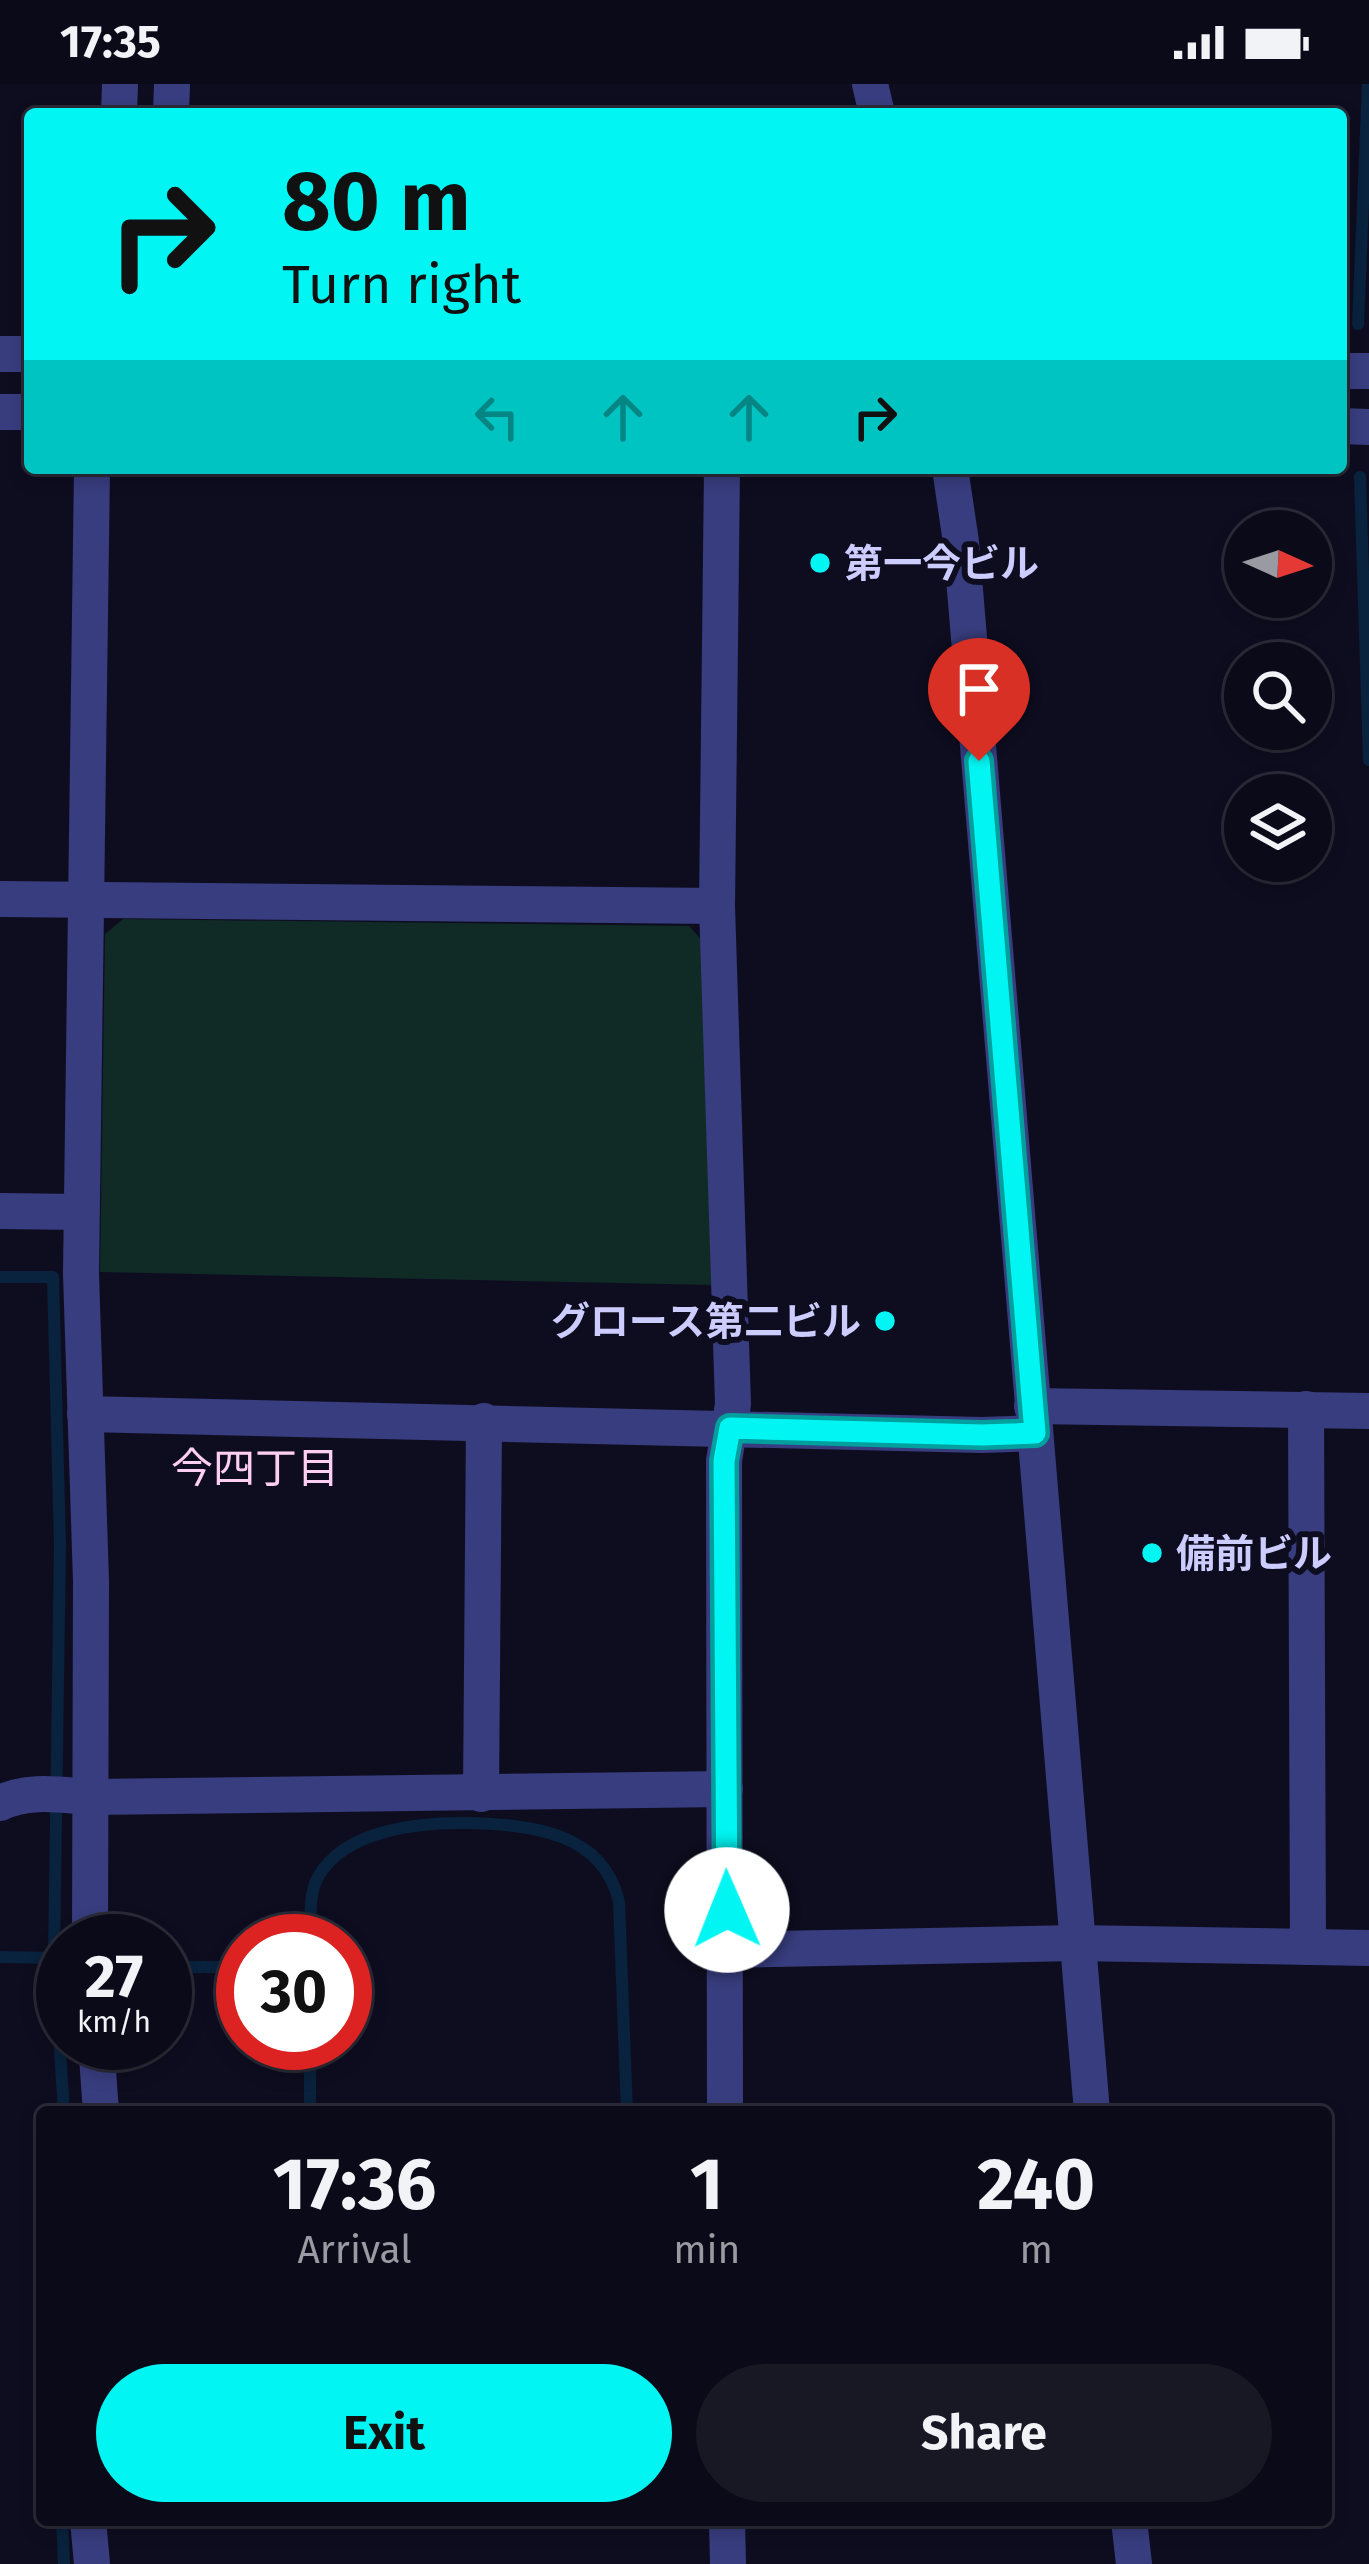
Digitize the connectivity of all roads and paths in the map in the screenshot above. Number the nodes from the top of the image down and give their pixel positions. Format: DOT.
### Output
graph roads {
  1 [pos="92,474"];
  2 [pos="722,474"];
  3 [pos="951,474"];
  4 [pos="0,899"];
  5 [pos="85,901"];
  6 [pos="718,906"];
  7 [pos="0,1211"];
  8 [pos="81,1212"];
  9 [pos="1306,1408"];
  10 [pos="1369,1411"];
  11 [pos="85,1414"];
  12 [pos="1033,1419"];
  13 [pos="484,1421"];
  14 [pos="730,1428"];
  15 [pos="725,1789"];
  16 [pos="481,1794"];
  17 [pos="69,1795"];
  18 [pos="0,1803"];
  19 [pos="86,1914"];
  20 [pos="1075,1943"];
  21 [pos="1308,1947"];
  22 [pos="1369,1948"];
  23 [pos="727,1950"];
  24 [pos="98,2070"];
  25 [pos="100,2106"];
  26 [pos="725,2106"];
  27 [pos="1091,2106"];
  28 [pos="89,2526"];
  29 [pos="727,2526"];
  30 [pos="1130,2526"];
  31 [pos="92,2564"];
  32 [pos="728,2564"];
  33 [pos="1134,2564"];
  1 -- 5 [label="street"];
  2 -- 6 [label="street"];
  3 -- 12 [label="street"];
  4 -- 5 [label="street"];
  5 -- 6 [label="street"];
  5 -- 8 [label="street"];
  6 -- 14 [label="street"];
  7 -- 8 [label="street"];
  8 -- 11 [label="street"];
  9 -- 10 [label="street"];
  9 -- 12 [label="street"];
  9 -- 21 [label="street"];
  11 -- 13 [label="street"];
  11 -- 17 [label="street"];
  12 -- 14 [label="street"];
  12 -- 20 [label="street"];
  13 -- 14 [label="street"];
  13 -- 16 [label="street"];
  14 -- 15 [label="street"];
  15 -- 16 [label="street"];
  15 -- 23 [label="street"];
  16 -- 17 [label="street"];
  17 -- 18 [label="street"];
  17 -- 19 [label="street"];
  20 -- 21 [label="street"];
  20 -- 23 [label="street"];
  20 -- 27 [label="street"];
  21 -- 22 [label="street"];
  23 -- 26 [label="street"];
  24 -- 25 [label="street"];
  28 -- 31 [label="street"];
  29 -- 32 [label="street"];
  30 -- 33 [label="street"];
}
